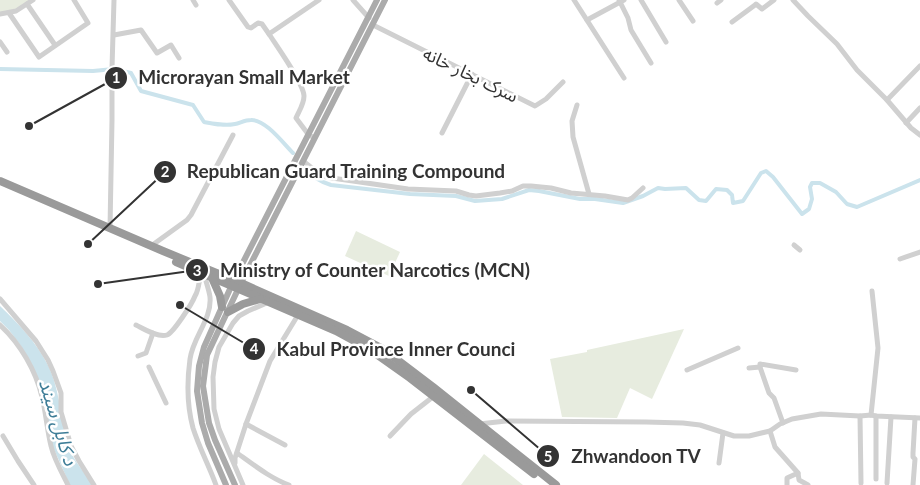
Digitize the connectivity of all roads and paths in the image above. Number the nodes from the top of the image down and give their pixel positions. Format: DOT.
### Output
graph roads {
  1 [pos="33,0"];
  2 [pos="74,0"];
  3 [pos="228,0"];
  4 [pos="319,0"];
  5 [pos="353,0"];
  6 [pos="377,0"];
  7 [pos="385,0"];
  8 [pos="574,0"];
  9 [pos="641,0"];
  10 [pos="680,0"];
  11 [pos="774,0"];
  12 [pos="793,0"];
  13 [pos="621,1"];
  14 [pos="113,2"];
  15 [pos="27,4"];
  16 [pos="9,13"];
  17 [pos="0,14"];
  18 [pos="369,18"];
  19 [pos="587,20"];
  20 [pos="693,21"];
  21 [pos="732,22"];
  22 [pos="373,25"];
  23 [pos="269,34"];
  24 [pos="114,35"];
  25 [pos="0,42"];
  26 [pos="666,42"];
  27 [pos="55,45"];
  28 [pos="7,52"];
  29 [pos="179,58"];
  30 [pos="651,63"];
  31 [pos="920,66"];
  32 [pos="472,74"];
  33 [pos="624,78"];
  34 [pos="563,82"];
  35 [pos="887,100"];
  36 [pos="577,105"];
  37 [pos="920,108"];
  38 [pos="906,123"];
  39 [pos="442,133"];
  40 [pos="233,135"];
  41 [pos="920,135"];
  42 [pos="311,136"];
  43 [pos="303,161"];
  44 [pos="0,181"];
  45 [pos="0,186"];
  46 [pos="643,188"];
  47 [pos="589,194"];
  48 [pos="110,228"];
  49 [pos="794,245"];
  50 [pos="151,246"];
  51 [pos="800,250"];
  52 [pos="920,252"];
  53 [pos="900,259"];
  54 [pos="206,275"];
  55 [pos="236,284"];
  56 [pos="872,291"];
  57 [pos="0,299"];
  58 [pos="261,299"];
  59 [pos="269,302"];
  60 [pos="225,310"];
  61 [pos="298,315"];
  62 [pos="0,324"];
  63 [pos="136,325"];
  64 [pos="153,333"];
  65 [pos="738,348"];
  66 [pos="138,356"];
  67 [pos="149,367"];
  68 [pos="760,367"];
  69 [pos="749,368"];
  70 [pos="687,370"];
  71 [pos="796,370"];
  72 [pos="434,396"];
  73 [pos="166,403"];
  74 [pos="873,415"];
  75 [pos="860,416"];
  76 [pos="891,417"];
  77 [pos="918,418"];
  78 [pos="783,423"];
  79 [pos="246,424"];
  80 [pos="473,424"];
  81 [pos="770,431"];
  82 [pos="723,433"];
  83 [pos="3,436"];
  84 [pos="390,436"];
  85 [pos="284,444"];
  86 [pos="237,454"];
  87 [pos="718,464"];
  88 [pos="235,466"];
  89 [pos="798,473"];
  90 [pos="876,479"];
  91 [pos="861,483"];
  92 [pos="887,483"];
  93 [pos="34,485"];
  94 [pos="68,485"];
  95 [pos="94,485"];
  96 [pos="216,485"];
  97 [pos="226,485"];
  98 [pos="235,485"];
  99 [pos="243,485"];
  100 [pos="289,485"];
  101 [pos="548,485"];
  102 [pos="556,485"];
  103 [pos="787,485"];
  104 [pos="807,485"];
  105 [pos="913,485"];
  1 -- 15 [label="street"];
  2 -- 27 [label="street"];
  3 -- 23 [label="street"];
  4 -- 23 [label="street"];
  5 -- 18 [label="street"];
  6 -- 18 [label="main road"];
  7 -- 22 [label="main road"];
  8 -- 19 [label="street"];
  9 -- 26 [label="street"];
  10 -- 20 [label="street"];
  11 -- 21 [label="street"];
  12 -- 35 [label="street"];
  13 -- 19 [label="street"];
  13 -- 30 [label="street"];
  14 -- 24 [label="street"];
  15 -- 16 [label="street"];
  15 -- 27 [label="street"];
  16 -- 17 [label="street"];
  16 -- 27 [label="street"];
  18 -- 42 [label="main road"];
  19 -- 33 [label="street"];
  22 -- 32 [label="street, سرک بخار خانه"];
  22 -- 42 [label="main road"];
  23 -- 42 [label="street"];
  24 -- 29 [label="street"];
  24 -- 48 [label="street"];
  25 -- 28 [label="street"];
  31 -- 35 [label="street"];
  32 -- 34 [label="street, سرک بخار خانه"];
  32 -- 39 [label="street"];
  35 -- 38 [label="street"];
  36 -- 47 [label="street"];
  37 -- 38 [label="street"];
  38 -- 41 [label="street"];
  40 -- 50 [label="street"];
  42 -- 43 [label="main road"];
  42 -- 55 [label="main road"];
  43 -- 47 [label="street"];
  43 -- 55 [label="main road"];
  44 -- 48 [label="highway"];
  45 -- 54 [label="highway"];
  46 -- 47 [label="street"];
  48 -- 50 [label="highway"];
  49 -- 51 [label="street"];
  50 -- 55 [label="highway"];
  52 -- 53 [label="street"];
  54 -- 55 [label="highway"];
  54 -- 60 [label="highway"];
  54 -- 64 [label="street"];
  54 -- 96 [label="street"];
  55 -- 58 [label="highway"];
  55 -- 60 [label="main road"];
  55 -- 80 [label="highway"];
  56 -- 74 [label="street"];
  57 -- 95 [label="street"];
  58 -- 59 [label="highway"];
  58 -- 60 [label="highway"];
  59 -- 61 [label="highway"];
  59 -- 88 [label="street"];
  60 -- 97 [label="main road"];
  60 -- 98 [label="main road"];
  61 -- 72 [label="highway"];
  61 -- 79 [label="street"];
  62 -- 94 [label="street"];
  63 -- 64 [label="street"];
  64 -- 66 [label="street"];
  65 -- 70 [label="street"];
  67 -- 73 [label="street"];
  68 -- 69 [label="street"];
  68 -- 71 [label="street"];
  68 -- 78 [label="street"];
  72 -- 80 [label="highway"];
  72 -- 84 [label="street"];
  74 -- 75 [label="street"];
  74 -- 76 [label="street"];
  74 -- 90 [label="street"];
  75 -- 78 [label="street"];
  75 -- 91 [label="street"];
  76 -- 77 [label="street"];
  76 -- 92 [label="street"];
  77 -- 105 [label="street"];
  78 -- 81 [label="street"];
  79 -- 85 [label="street"];
  79 -- 86 [label="street"];
  80 -- 82 [label="street"];
  80 -- 101 [label="highway"];
  80 -- 102 [label="highway"];
  81 -- 82 [label="street"];
  81 -- 89 [label="street"];
  82 -- 87 [label="street"];
  83 -- 93 [label="street"];
  86 -- 88 [label="street"];
  86 -- 100 [label="street"];
  88 -- 99 [label="street"];
  89 -- 103 [label="street"];
  89 -- 104 [label="street"];
}
